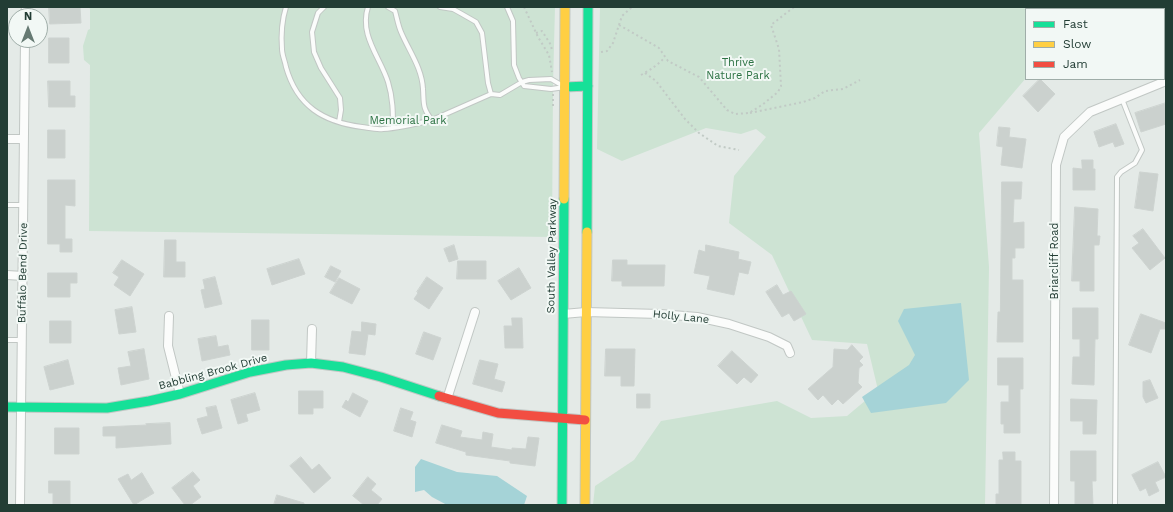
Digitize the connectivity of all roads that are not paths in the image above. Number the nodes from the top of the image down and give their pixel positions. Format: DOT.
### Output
graph roads {
  1 [pos="286,7"];
  2 [pos="324,7"];
  3 [pos="368,7"];
  4 [pos="388,7"];
  5 [pos="440,7"];
  6 [pos="507,7"];
  7 [pos="565,7"];
  8 [pos="588,7"];
  9 [pos="25,48"];
  10 [pos="1166,81"];
  11 [pos="522,82"];
  12 [pos="588,86"];
  13 [pos="565,87"];
  14 [pos="491,94"];
  15 [pos="1122,99"];
  16 [pos="432,120"];
  17 [pos="339,122"];
  18 [pos="393,128"];
  19 [pos="7,138"];
  20 [pos="24,139"];
  21 [pos="7,205"];
  22 [pos="23,205"];
  23 [pos="7,275"];
  24 [pos="23,276"];
  25 [pos="475,312"];
  26 [pos="586,312"];
  27 [pos="563,314"];
  28 [pos="170,316"];
  29 [pos="312,328"];
  30 [pos="7,340"];
  31 [pos="22,340"];
  32 [pos="790,353"];
  33 [pos="310,363"];
  34 [pos="180,394"];
  35 [pos="447,399"];
  36 [pos="7,408"];
  37 [pos="21,408"];
  38 [pos="563,419"];
  39 [pos="585,420"];
  40 [pos="20,505"];
  41 [pos="562,505"];
  42 [pos="585,505"];
  43 [pos="1054,505"];
  44 [pos="1115,505"];
  1 -- 17 [label="lane"];
  2 -- 17 [label="lane"];
  3 -- 18 [label="lane"];
  4 -- 16 [label="lane"];
  5 -- 14 [label="lane"];
  6 -- 11 [label="lane"];
  7 -- 13 [label="main road, South Valley Parkway"];
  8 -- 12 [label="main road"];
  9 -- 20 [label="street, Buffalo Bend Drive"];
  10 -- 15 [label="street, Briarcliff Road"];
  11 -- 13 [label="lane"];
  11 -- 13 [label="lane"];
  11 -- 14 [label="lane"];
  12 -- 13 [label="main road"];
  12 -- 26 [label="main road"];
  13 -- 27 [label="main road, South Valley Parkway"];
  14 -- 16 [label="lane"];
  15 -- 43 [label="street, Briarcliff Road"];
  15 -- 44 [label="lane"];
  16 -- 18 [label="lane"];
  17 -- 18 [label="lane"];
  19 -- 20 [label="street"];
  20 -- 22 [label="street, Buffalo Bend Drive"];
  21 -- 22 [label="lane"];
  22 -- 24 [label="street, Buffalo Bend Drive"];
  23 -- 24 [label="street"];
  24 -- 31 [label="street, Buffalo Bend Drive"];
  25 -- 35 [label="street"];
  26 -- 27 [label="street, Holly Lane"];
  26 -- 32 [label="street, Holly Lane"];
  26 -- 39 [label="main road"];
  27 -- 38 [label="main road, South Valley Parkway"];
  28 -- 34 [label="street"];
  29 -- 33 [label="street"];
  30 -- 31 [label="lane"];
  31 -- 37 [label="street, Buffalo Bend Drive"];
  33 -- 34 [label="main road, Babbling Brook Drive"];
  33 -- 35 [label="main road, Babbling Brook Drive"];
  34 -- 37 [label="main road, Babbling Brook Drive"];
  35 -- 38 [label="main road, Babbling Brook Drive"];
  36 -- 37 [label="main road, Babbling Brook Drive"];
  37 -- 40 [label="street, Buffalo Bend Drive"];
  38 -- 39 [label="main road, Babbling Brook Drive"];
  38 -- 41 [label="main road, South Valley Parkway"];
  39 -- 42 [label="main road"];
}
